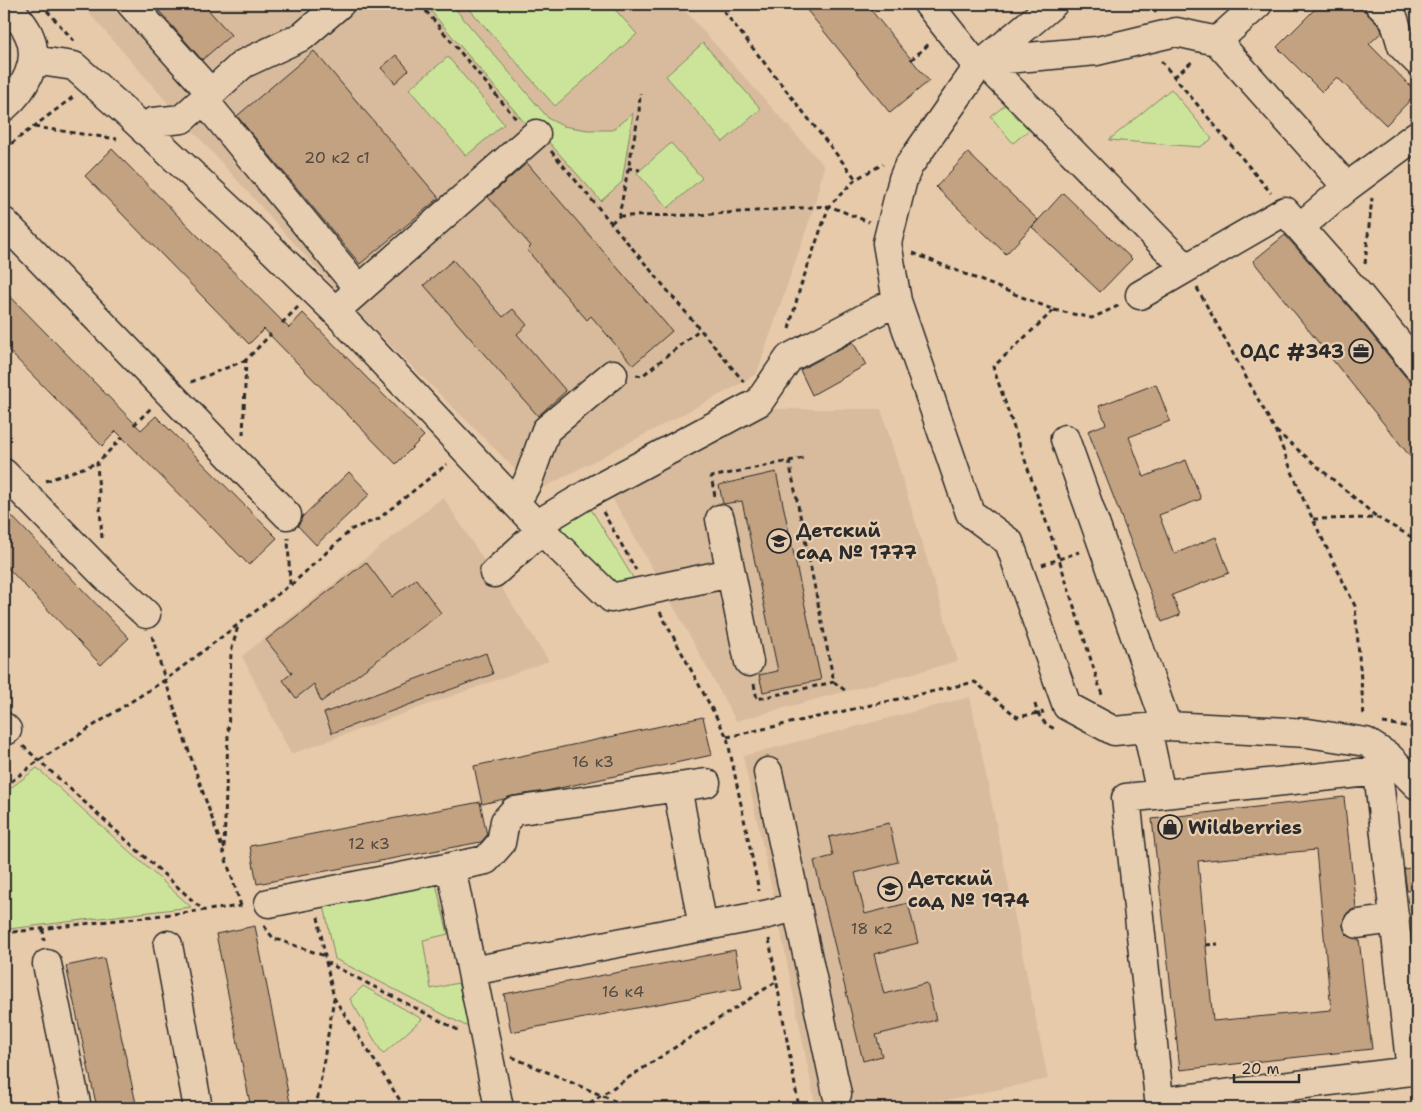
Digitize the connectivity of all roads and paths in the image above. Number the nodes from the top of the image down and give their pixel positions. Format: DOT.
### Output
graph roads {
  1 [pos="6,4"];
  2 [pos="132,4"];
  3 [pos="340,4"];
  4 [pos="420,4"];
  5 [pos="718,4"];
  6 [pos="877,4"];
  7 [pos="928,4"];
  8 [pos="1053,4"];
  9 [pos="1258,4"];
  10 [pos="1379,4"];
  11 [pos="870,10"];
  12 [pos="1217,41"];
  13 [pos="1158,59"];
  14 [pos="33,60"];
  15 [pos="1417,61"];
  16 [pos="980,64"];
  17 [pos="640,93"];
  18 [pos="207,96"];
  19 [pos="4,107"];
  20 [pos="34,127"];
  21 [pos="536,134"];
  22 [pos="1417,134"];
  23 [pos="133,135"];
  24 [pos="8,146"];
  25 [pos="4,149"];
  26 [pos="890,160"];
  27 [pos="1375,166"];
  28 [pos="628,168"];
  29 [pos="640,170"];
  30 [pos="856,179"];
  31 [pos="1347,187"];
  32 [pos="829,206"];
  33 [pos="618,216"];
  34 [pos="1293,219"];
  35 [pos="4,222"];
  36 [pos="611,223"];
  37 [pos="889,237"];
  38 [pos="1186,268"];
  39 [pos="359,289"];
  40 [pos="1140,295"];
  41 [pos="1361,297"];
  42 [pos="897,301"];
  43 [pos="1054,310"];
  44 [pos="335,311"];
  45 [pos="699,330"];
  46 [pos="271,334"];
  47 [pos="788,334"];
  48 [pos="246,360"];
  49 [pos="1417,366"];
  50 [pos="613,374"];
  51 [pos="168,391"];
  52 [pos="759,402"];
  53 [pos="1274,430"];
  54 [pos="123,437"];
  55 [pos="1065,439"];
  56 [pos="465,449"];
  57 [pos="804,458"];
  58 [pos="789,461"];
  59 [pos="241,468"];
  60 [pos="4,473"];
  61 [pos="591,492"];
  62 [pos="512,499"];
  63 [pos="287,515"];
  64 [pos="1378,518"];
  65 [pos="720,519"];
  66 [pos="1313,519"];
  67 [pos="538,527"];
  68 [pos="1417,540"];
  69 [pos="1102,543"];
  70 [pos="1058,559"];
  71 [pos="1021,572"];
  72 [pos="731,573"];
  73 [pos="494,574"];
  74 [pos="106,576"];
  75 [pos="290,585"];
  76 [pos="648,590"];
  77 [pos="146,614"];
  78 [pos="238,626"];
  79 [pos="749,662"];
  80 [pos="165,680"];
  81 [pos="834,682"];
  82 [pos="846,691"];
  83 [pos="1067,706"];
  84 [pos="1364,720"];
  85 [pos="1157,727"];
  86 [pos="5,729"];
  87 [pos="1114,730"];
  88 [pos="38,761"];
  89 [pos="768,772"];
  90 [pos="706,783"];
  91 [pos="1417,785"];
  92 [pos="4,787"];
  93 [pos="677,787"];
  94 [pos="1161,794"];
  95 [pos="224,851"];
  96 [pos="760,866"];
  97 [pos="452,867"];
  98 [pos="754,867"];
  99 [pos="314,894"];
  100 [pos="241,906"];
  101 [pos="797,907"];
  102 [pos="203,910"];
  103 [pos="266,914"];
  104 [pos="1395,919"];
  105 [pos="1358,924"];
  106 [pos="703,927"];
  107 [pos="4,934"];
  108 [pos="1218,944"];
  109 [pos="168,945"];
  110 [pos="1206,945"];
  111 [pos="325,956"];
  112 [pos="326,962"];
  113 [pos="46,964"];
  114 [pos="472,971"];
  115 [pos="777,981"];
  116 [pos="334,998"];
  117 [pos="487,1046"];
  118 [pos="837,1094"];
  119 [pos="600,1095"];
  120 [pos="1160,1105"];
  121 [pos="77,1108"];
  122 [pos="198,1108"];
  123 [pos="316,1108"];
  124 [pos="405,1108"];
  125 [pos="499,1108"];
  126 [pos="582,1108"];
  127 [pos="631,1108"];
  1 -- 14 [label="street"];
  2 -- 18 [label="street"];
  3 -- 18 [label="street"];
  4 -- 21 [label="path"];
  5 -- 30 [label="path"];
  6 -- 11 [label="path"];
  7 -- 16 [label="street"];
  8 -- 16 [label="street"];
  9 -- 12 [label="street"];
  10 -- 15 [label="street"];
  12 -- 16 [label="street"];
  12 -- 31 [label="street"];
  13 -- 34 [label="path"];
  14 -- 19 [label="street"];
  14 -- 23 [label="street"];
  16 -- 37 [label="street"];
  16 -- 38 [label="street"];
  17 -- 28 [label="path"];
  18 -- 23 [label="street"];
  18 -- 39 [label="street"];
  20 -- 23 [label="path"];
  21 -- 36 [label="path"];
  21 -- 39 [label="street"];
  22 -- 27 [label="street"];
  23 -- 44 [label="street"];
  24 -- 25 [label="path"];
  26 -- 30 [label="path"];
  27 -- 31 [label="street"];
  27 -- 41 [label="path"];
  28 -- 29 [label="path"];
  28 -- 33 [label="path"];
  30 -- 32 [label="path"];
  31 -- 34 [label="street"];
  32 -- 33 [label="path"];
  32 -- 37 [label="path"];
  32 -- 47 [label="path"];
  33 -- 36 [label="path"];
  34 -- 38 [label="street"];
  34 -- 41 [label="street"];
  35 -- 51 [label="street"];
  36 -- 45 [label="path"];
  37 -- 42 [label="street"];
  37 -- 43 [label="path"];
  38 -- 40 [label="street"];
  38 -- 53 [label="path"];
  39 -- 44 [label="street"];
  40 -- 43 [label="path"];
  41 -- 49 [label="street"];
  42 -- 52 [label="street"];
  42 -- 71 [label="street"];
  43 -- 70 [label="path"];
  44 -- 56 [label="street"];
  45 -- 50 [label="path"];
  45 -- 52 [label="path"];
  46 -- 48 [label="path"];
  48 -- 51 [label="path"];
  48 -- 59 [label="path"];
  50 -- 62 [label="street"];
  51 -- 59 [label="street"];
  52 -- 61 [label="street"];
  53 -- 64 [label="path"];
  53 -- 66 [label="path"];
  54 -- 74 [label="path"];
  55 -- 69 [label="street"];
  56 -- 62 [label="street"];
  56 -- 75 [label="path"];
  57 -- 58 [label="path"];
  58 -- 65 [label="path"];
  58 -- 81 [label="path"];
  59 -- 63 [label="street"];
  60 -- 74 [label="street"];
  61 -- 67 [label="street"];
  61 -- 76 [label="path"];
  62 -- 67 [label="street"];
  63 -- 75 [label="path"];
  64 -- 66 [label="path"];
  64 -- 68 [label="path"];
  65 -- 72 [label="street"];
  66 -- 84 [label="path"];
  67 -- 73 [label="street"];
  67 -- 76 [label="street"];
  69 -- 70 [label="path"];
  69 -- 85 [label="street"];
  70 -- 71 [label="path"];
  70 -- 87 [label="path"];
  71 -- 83 [label="street"];
  72 -- 76 [label="street"];
  72 -- 79 [label="street"];
  74 -- 77 [label="street"];
  75 -- 78 [label="path"];
  76 -- 83 [label="path"];
  77 -- 80 [label="path"];
  78 -- 80 [label="path"];
  78 -- 95 [label="path"];
  79 -- 81 [label="path"];
  80 -- 88 [label="path"];
  80 -- 95 [label="path"];
  81 -- 82 [label="path"];
  83 -- 87 [label="street"];
  85 -- 87 [label="street"];
  85 -- 91 [label="street"];
  85 -- 94 [label="street"];
  86 -- 88 [label="path"];
  88 -- 92 [label="path"];
  88 -- 102 [label="path"];
  89 -- 101 [label="street"];
  90 -- 93 [label="street"];
  93 -- 97 [label="street"];
  93 -- 106 [label="street"];
  94 -- 104 [label="street"];
  94 -- 120 [label="street"];
  95 -- 100 [label="path"];
  96 -- 98 [label="path"];
  97 -- 99 [label="street"];
  97 -- 114 [label="street"];
  99 -- 103 [label="street"];
  99 -- 111 [label="path"];
  100 -- 102 [label="path"];
  100 -- 103 [label="path"];
  101 -- 106 [label="street"];
  101 -- 118 [label="street"];
  102 -- 107 [label="path"];
  103 -- 111 [label="path"];
  104 -- 105 [label="street"];
  104 -- 120 [label="street"];
  106 -- 114 [label="street"];
  108 -- 110 [label="path"];
  109 -- 122 [label="street"];
  111 -- 112 [label="path"];
  112 -- 116 [label="path"];
  112 -- 117 [label="path"];
  113 -- 121 [label="street"];
  114 -- 117 [label="street"];
  115 -- 119 [label="path"];
  116 -- 123 [label="path"];
  116 -- 124 [label="path"];
  117 -- 119 [label="path"];
  117 -- 125 [label="street"];
  119 -- 126 [label="path"];
  119 -- 127 [label="path"];
}
